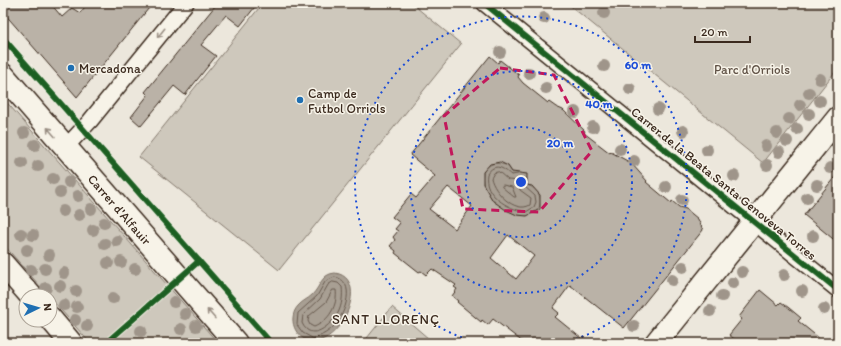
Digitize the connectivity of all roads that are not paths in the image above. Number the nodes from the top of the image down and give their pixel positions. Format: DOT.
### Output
graph roads {
  1 [pos="186,3"];
  2 [pos="484,3"];
  3 [pos="3,75"];
  4 [pos="838,118"];
  5 [pos="65,148"];
  6 [pos="754,221"];
  7 [pos="3,264"];
  8 [pos="24,288"];
  9 [pos="838,290"];
  10 [pos="58,328"];
  11 [pos="71,343"];
  12 [pos="236,343"];
  13 [pos="656,343"];
  1 -- 5 [label="street, one-way"];
  2 -- 6 [label="street, Carrer de la Beata Santa Genoveva Torres"];
  5 -- 3 [label="main road, Carrer d'Alfauir, one-way"];
  4 -- 6 [label="main road"];
  12 -- 5 [label="main road, Carrer d'Alfauir, one-way"];
  6 -- 9 [label="street, Carrer de la Beata Santa Genoveva Torres"];
  6 -- 13 [label="main road"];
  7 -- 8 [label="main road"];
  10 -- 11 [label="main road"];
}
